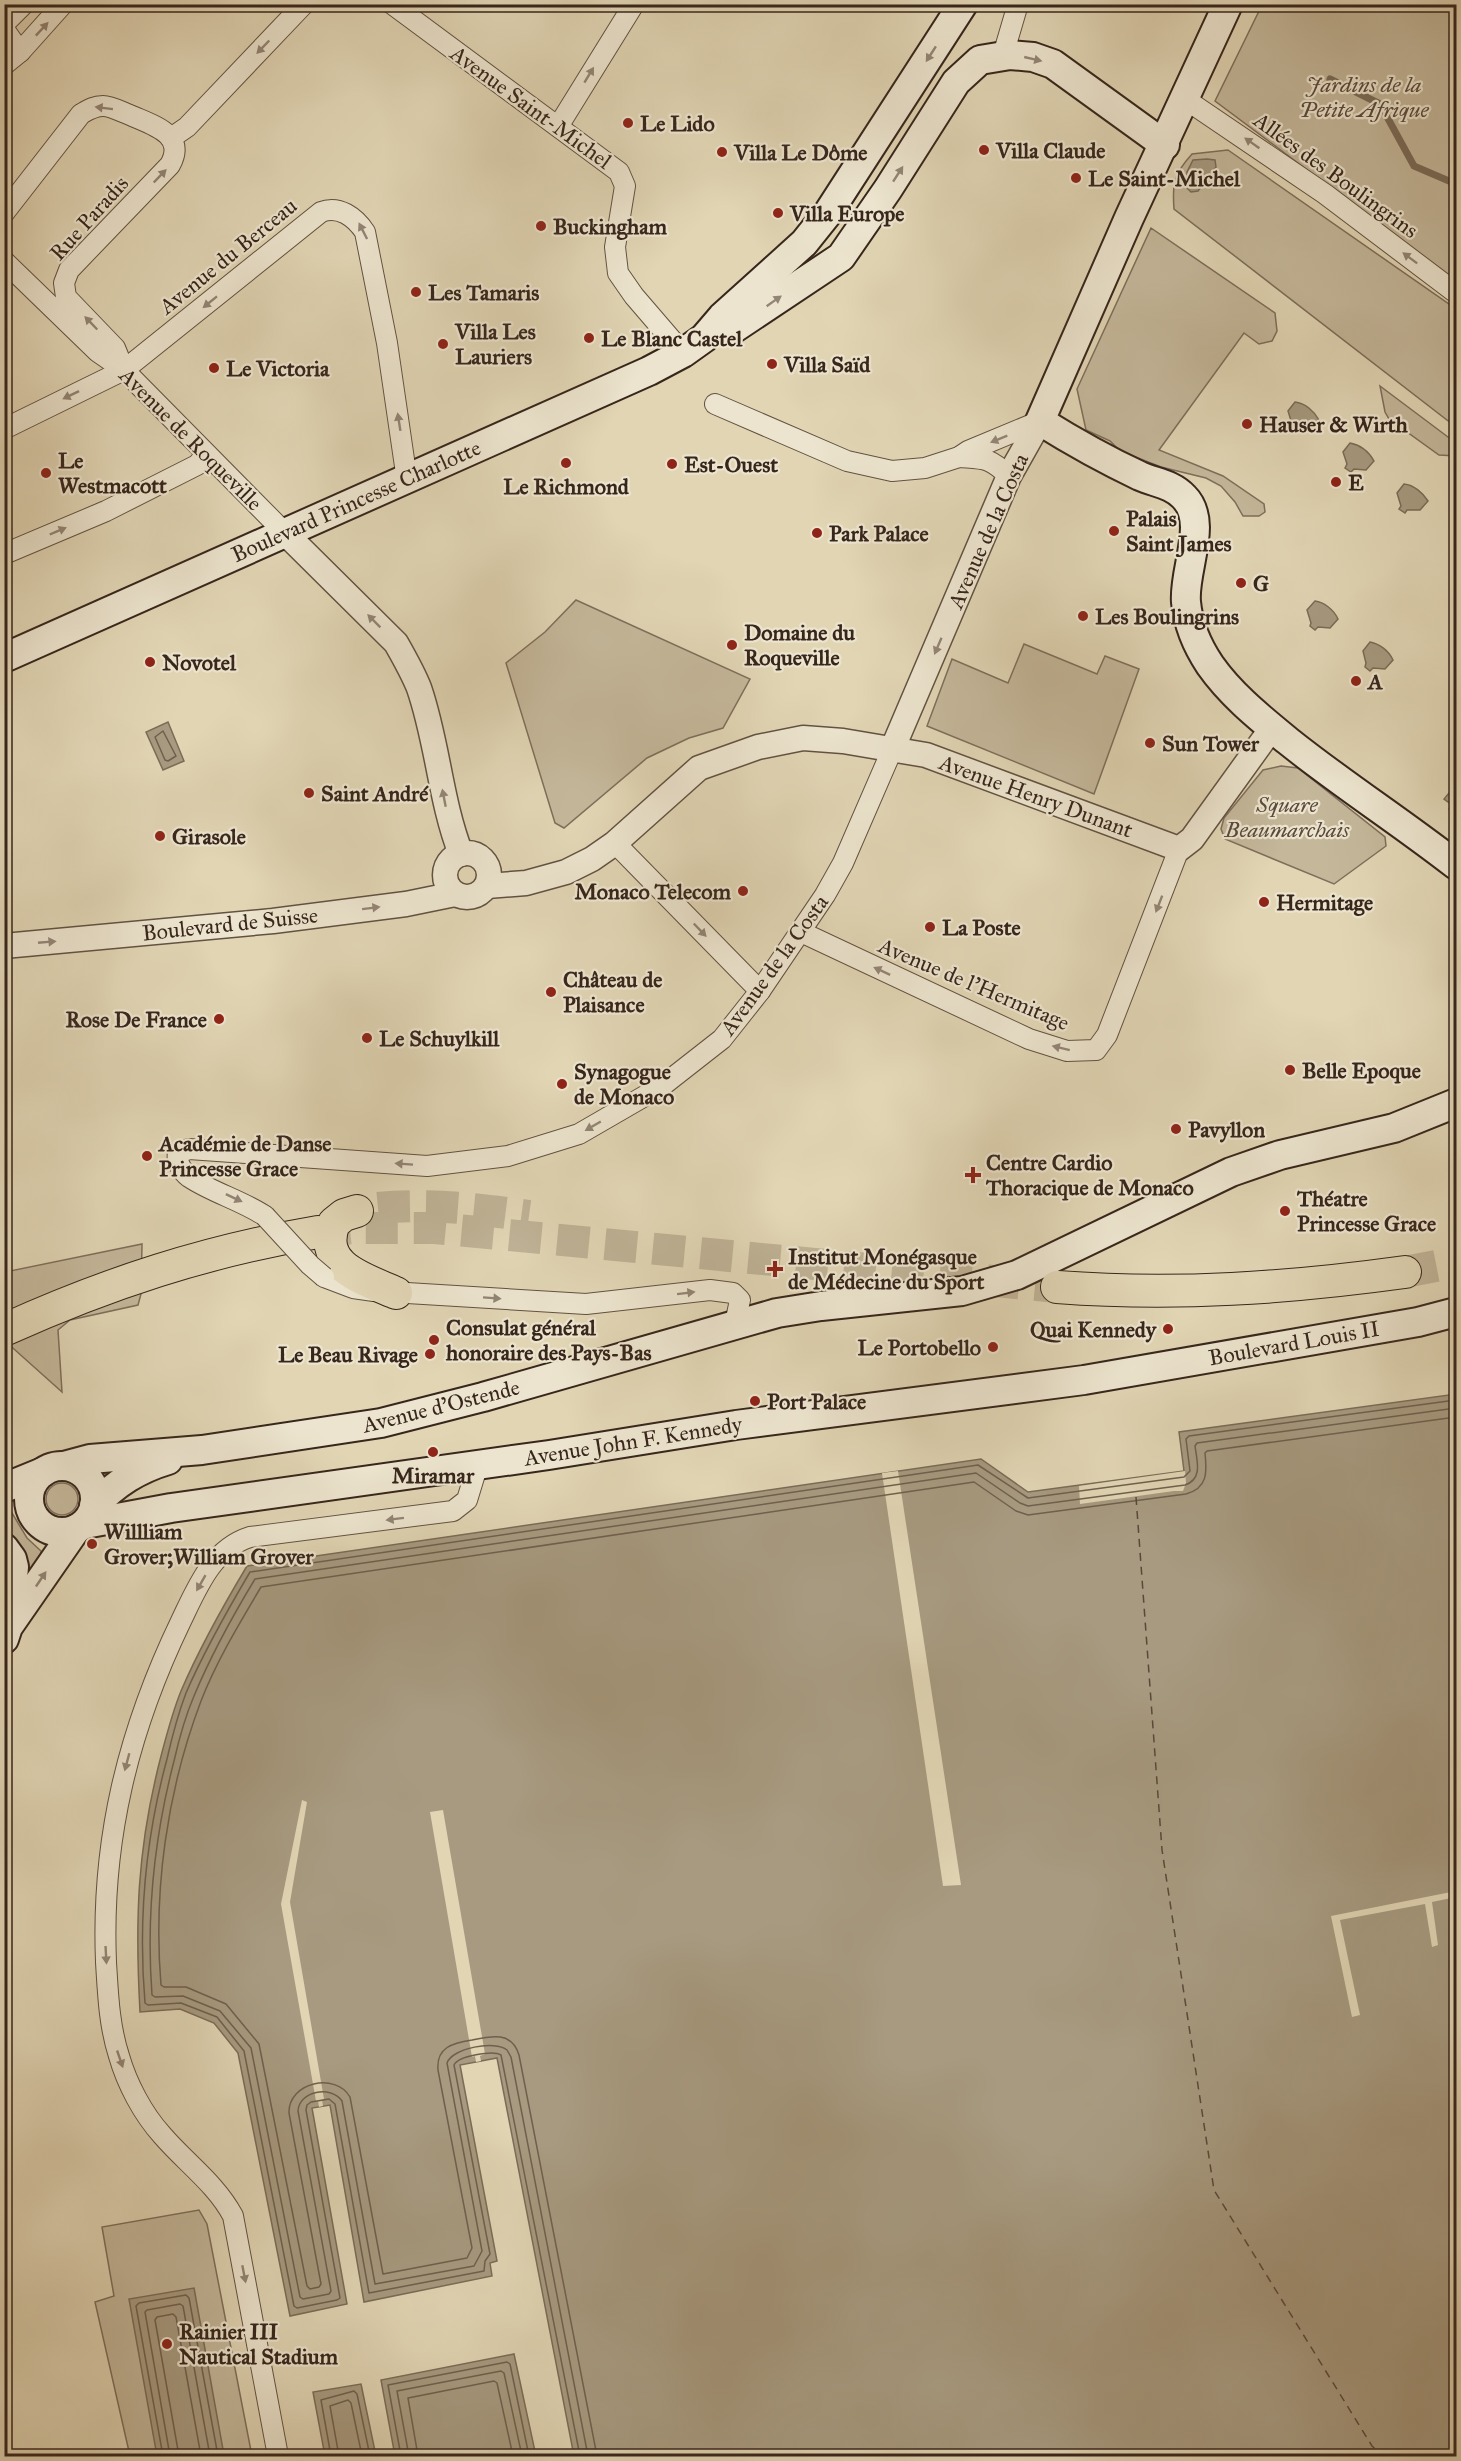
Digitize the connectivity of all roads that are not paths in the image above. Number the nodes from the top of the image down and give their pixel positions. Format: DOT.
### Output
graph roads {
  1 [pos="24,4"];
  2 [pos="63,4"];
  3 [pos="303,4"];
  4 [pos="392,4"];
  5 [pos="634,4"];
  6 [pos="963,4"];
  7 [pos="1018,4"];
  8 [pos="1228,4"];
  9 [pos="4,24"];
  10 [pos="4,29"];
  11 [pos="1003,55"];
  12 [pos="12,58"];
  13 [pos="1185,99"];
  14 [pos="559,125"];
  15 [pos="165,133"];
  16 [pos="1165,145"];
  17 [pos="4,213"];
  18 [pos="804,243"];
  19 [pos="4,261"];
  20 [pos="834,263"];
  21 [pos="1456,293"];
  22 [pos="693,345"];
  23 [pos="124,370"];
  24 [pos="716,404"];
  25 [pos="1040,421"];
  26 [pos="4,429"];
  27 [pos="206,455"];
  28 [pos="959,457"];
  29 [pos="1009,476"];
  30 [pos="408,480"];
  31 [pos="285,533"];
  32 [pos="4,555"];
  33 [pos="4,658"];
  34 [pos="1272,728"];
  35 [pos="892,750"];
  36 [pos="615,843"];
  37 [pos="1179,849"];
  38 [pos="461,854"];
  39 [pos="1456,865"];
  40 [pos="487,886"];
  41 [pos="455,894"];
  42 [pos="801,932"];
  43 [pos="4,946"];
  44 [pos="760,991"];
  45 [pos="1456,1103"];
  46 [pos="1456,1119"];
  47 [pos="1394,1128"];
  48 [pos="357,1211"];
  49 [pos="318,1232"];
  50 [pos="1406,1272"];
  51 [pos="1057,1287"];
  52 [pos="396,1293"];
  53 [pos="1456,1312"];
  54 [pos="726,1326"];
  55 [pos="4,1330"];
  56 [pos="1132,1371"];
  57 [pos="202,1450"];
  58 [pos="478,1464"];
  59 [pos="54,1469"];
  60 [pos="4,1488"];
  61 [pos="90,1507"];
  62 [pos="4,1548"];
  63 [pos="6,1633"];
  64 [pos="278,2457"];
  1 -- 9 [label="street"];
  12 -- 2 [label="street, one-way"];
  3 -- 15 [label="street, one-way"];
  4 -- 14 [label="street, Avenue Saint-Michel"];
  14 -- 5 [label="street, one-way"];
  6 -- 18 [label="main road, Boulevard Princesse Charlotte, one-way"];
  7 -- 11 [label="street"];
  8 -- 13 [label="main road, Avenue de la Costa"];
  10 -- 12 [label="street"];
  11 -- 16 [label="main road, one-way"];
  20 -- 11 [label="main road, one-way"];
  13 -- 16 [label="main road, Avenue de la Costa"];
  21 -- 13 [label="street, Allées des Boulingrins, one-way"];
  14 -- 22 [label="street, Avenue Saint-Michel"];
  15 -- 17 [label="street, one-way"];
  23 -- 15 [label="street, Rue Paradis, one-way"];
  16 -- 25 [label="main road, Avenue de la Costa"];
  18 -- 20 [label="main road"];
  18 -- 22 [label="main road, Boulevard Princesse Charlotte"];
  19 -- 23 [label="street, Avenue de Roqueville"];
  22 -- 20 [label="main road, Boulevard Princesse Charlotte, one-way"];
  22 -- 30 [label="main road, Boulevard Princesse Charlotte"];
  23 -- 26 [label="street, Avenue du Berceau, one-way"];
  23 -- 27 [label="street, Avenue de Roqueville"];
  30 -- 23 [label="street, Avenue du Berceau, one-way"];
  24 -- 28 [label="street"];
  25 -- 28 [label="street, one-way"];
  25 -- 29 [label="street, Avenue de la Costa"];
  25 -- 34 [label="main road"];
  27 -- 31 [label="street, Avenue de Roqueville"];
  32 -- 27 [label="street, one-way"];
  28 -- 29 [label="street"];
  29 -- 35 [label="street, Avenue de la Costa, one-way"];
  30 -- 31 [label="main road, Boulevard Princesse Charlotte"];
  31 -- 33 [label="main road, Boulevard Princesse Charlotte"];
  38 -- 31 [label="street, Avenue de Roqueville, one-way"];
  34 -- 37 [label="street"];
  34 -- 39 [label="main road"];
  35 -- 36 [label="street"];
  35 -- 37 [label="street, Avenue Henry Dunant"];
  35 -- 42 [label="street, Avenue de la Costa"];
  36 -- 40 [label="street"];
  36 -- 44 [label="street, one-way"];
  37 -- 42 [label="street, Avenue de l'Hermitage, one-way"];
  38 -- 40 [label="street"];
  38 -- 41 [label="street"];
  40 -- 41 [label="street"];
  43 -- 41 [label="street, Boulevard de Suisse, one-way"];
  42 -- 44 [label="street, Avenue de la Costa"];
  44 -- 52 [label="street, Avenue de la Costa, one-way, bridge"];
  45 -- 47 [label="main road, Avenue d'Ostende"];
  46 -- 47 [label="street"];
  47 -- 54 [label="main road, Avenue d'Ostende"];
  48 -- 52 [label="main road"];
  49 -- 55 [label="main road"];
  50 -- 51 [label="main road"];
  52 -- 54 [label="street, Avenue de la Costa, one-way"];
  53 -- 56 [label="main road, Boulevard Louis II"];
  54 -- 57 [label="main road, Avenue d'Ostende"];
  56 -- 58 [label="main road, Avenue John F. Kennedy"];
  57 -- 59 [label="main road, Avenue d'Ostende"];
  57 -- 61 [label="main road, Avenue d'Ostende"];
  58 -- 61 [label="main road, Avenue John F. Kennedy"];
  58 -- 64 [label="street, one-way"];
  59 -- 60 [label="main road, Avenue d'Ostende"];
  59 -- 61 [label="main road"];
  59 -- 61 [label="main road"];
  63 -- 61 [label="main road, Avenue d'Ostende, one-way"];
  62 -- 63 [label="main road"];
}
